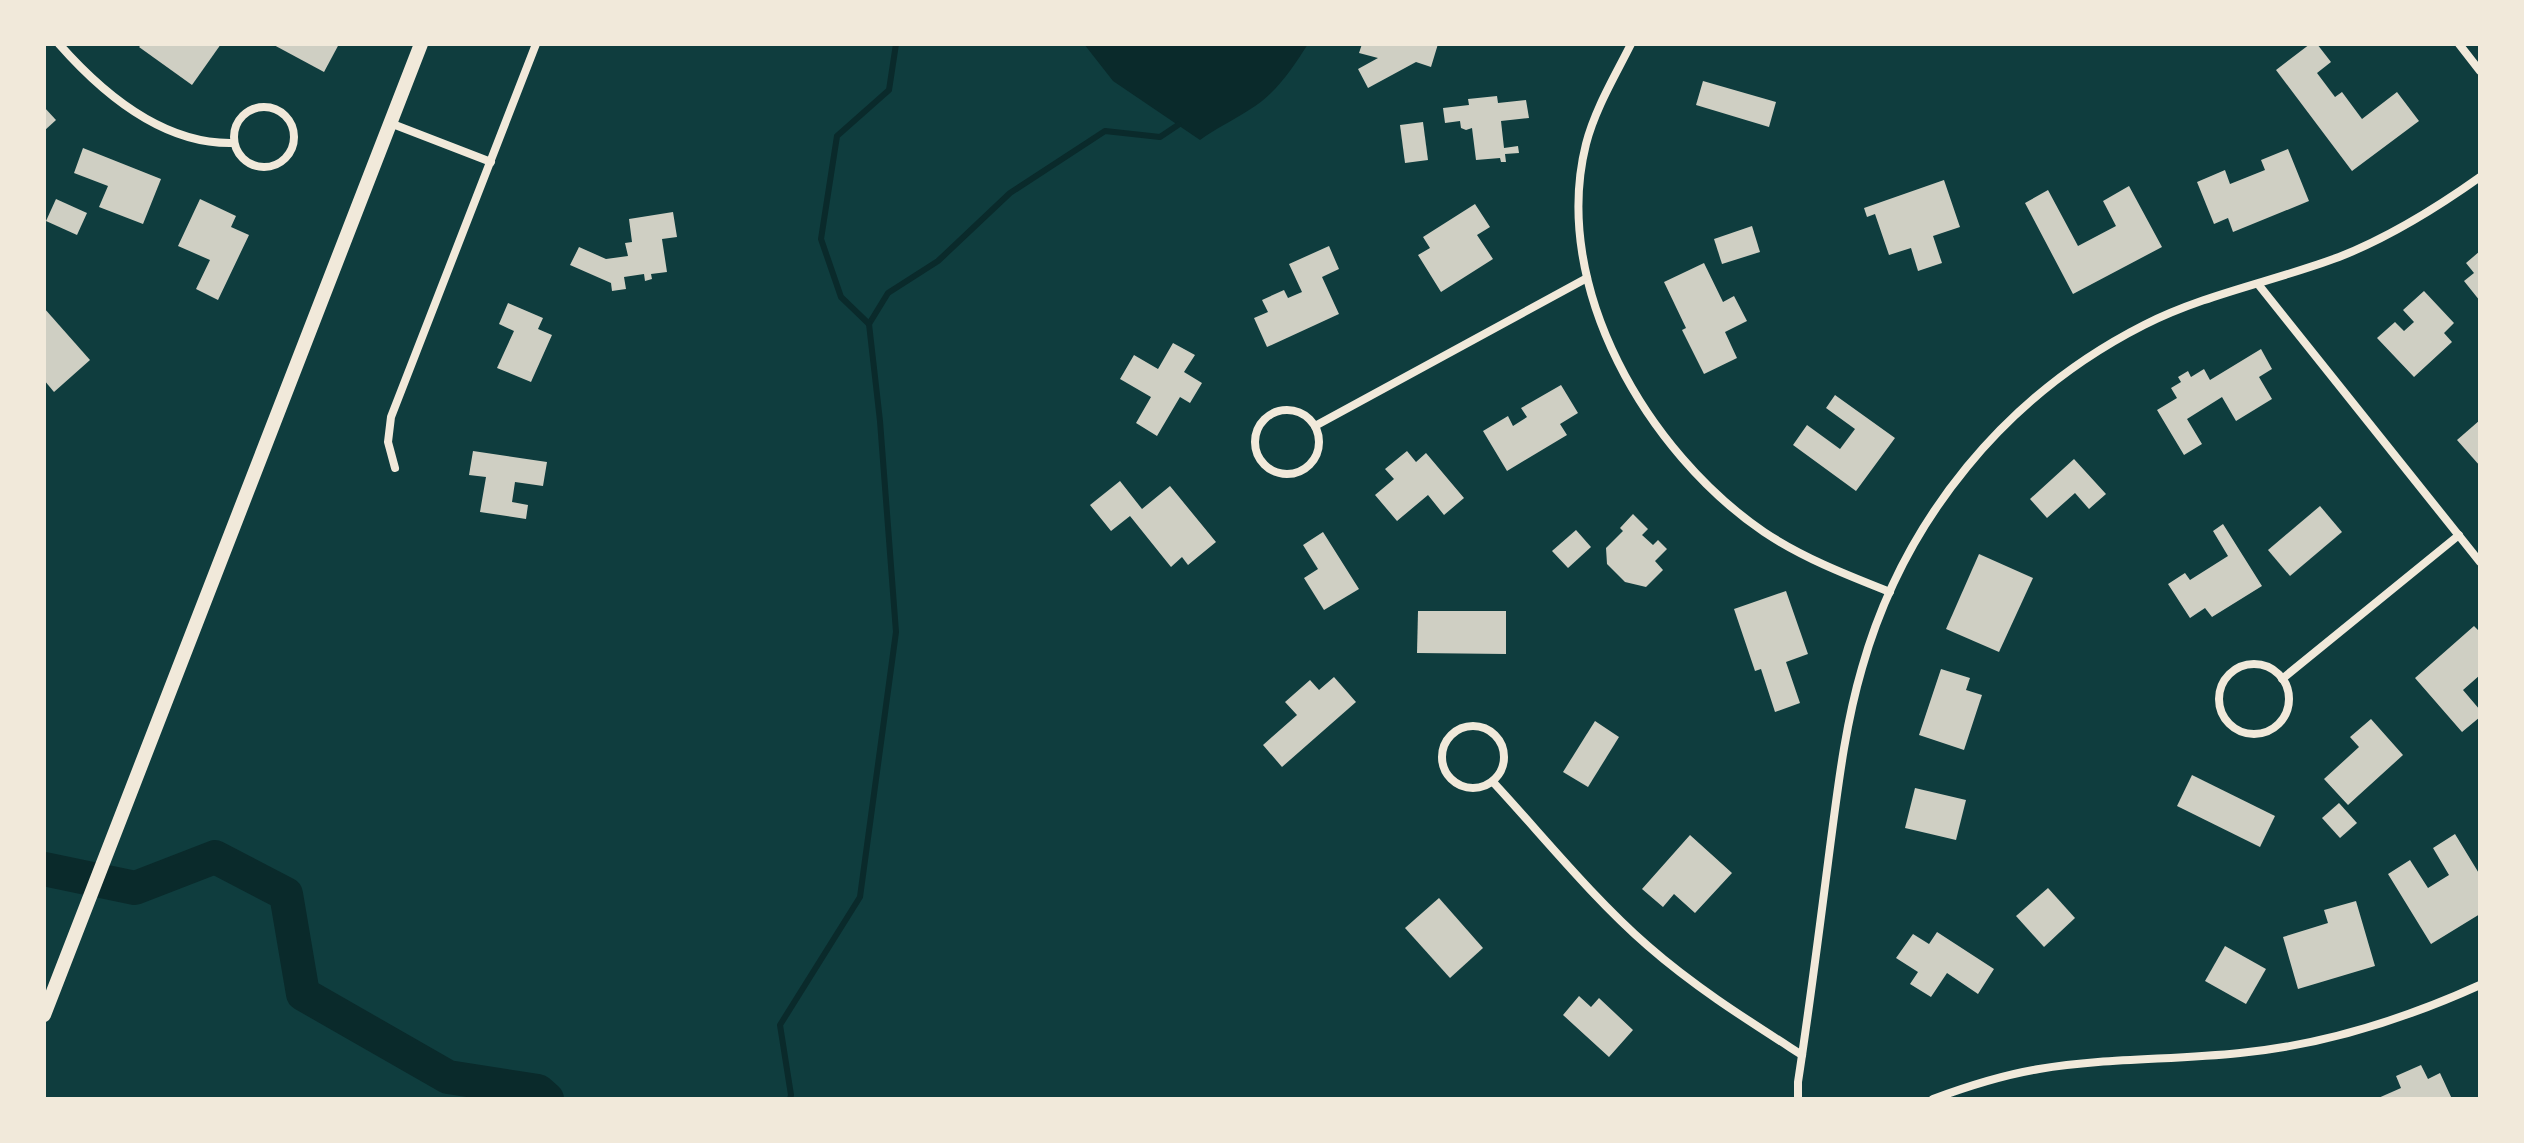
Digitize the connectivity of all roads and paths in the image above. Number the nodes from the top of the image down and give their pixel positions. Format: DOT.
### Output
graph roads {
  1 [pos="59,44"];
  2 [pos="421,44"];
  3 [pos="536,44"];
  4 [pos="1631,44"];
  5 [pos="2459,44"];
  6 [pos="2480,71"];
  7 [pos="390,123"];
  8 [pos="234,143"];
  9 [pos="491,162"];
  10 [pos="2480,177"];
  11 [pos="1587,278"];
  12 [pos="2258,284"];
  13 [pos="1315,426"];
  14 [pos="395,468"];
  15 [pos="2459,535"];
  16 [pos="2480,562"];
  17 [pos="1890,592"];
  18 [pos="2282,679"];
  19 [pos="1493,782"];
  20 [pos="2480,985"];
  21 [pos="44,1015"];
  22 [pos="1802,1055"];
  23 [pos="1798,1099"];
  24 [pos="1933,1099"];
  1 -- 8 [label="street"];
  2 -- 7 [label="main road"];
  3 -- 9 [label="street"];
  4 -- 11 [label="street"];
  5 -- 6 [label="street"];
  7 -- 9 [label="street"];
  7 -- 21 [label="main road"];
  8 -- 8 [label="street"];
  9 -- 14 [label="street"];
  10 -- 12 [label="street"];
  11 -- 13 [label="street"];
  11 -- 17 [label="street"];
  12 -- 15 [label="street"];
  12 -- 17 [label="street"];
  13 -- 13 [label="street"];
  15 -- 16 [label="street"];
  15 -- 18 [label="street"];
  17 -- 22 [label="street"];
  18 -- 18 [label="street"];
  19 -- 19 [label="street"];
  19 -- 22 [label="street"];
  20 -- 24 [label="street"];
  22 -- 23 [label="street"];
}
